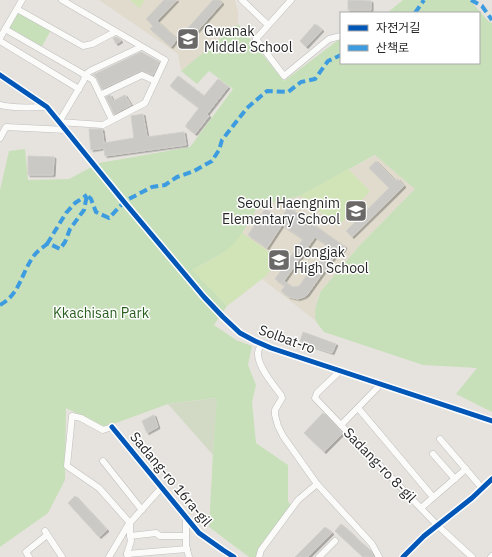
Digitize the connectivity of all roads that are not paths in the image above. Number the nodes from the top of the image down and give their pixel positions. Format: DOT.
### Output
graph roads {
  1 [pos="22,0"];
  2 [pos="62,0"];
  3 [pos="242,0"];
  4 [pos="288,1"];
  5 [pos="17,9"];
  6 [pos="268,25"];
  7 [pos="5,29"];
  8 [pos="116,32"];
  9 [pos="340,36"];
  10 [pos="0,40"];
  11 [pos="141,47"];
  12 [pos="0,75"];
  13 [pos="85,75"];
  14 [pos="155,81"];
  15 [pos="79,89"];
  16 [pos="100,95"];
  17 [pos="0,105"];
  18 [pos="47,107"];
  19 [pos="112,120"];
  20 [pos="59,122"];
  21 [pos="66,130"];
  22 [pos="1,135"];
  23 [pos="116,192"];
  24 [pos="125,203"];
  25 [pos="261,344"];
  26 [pos="340,371"];
  27 [pos="381,384"];
  28 [pos="358,408"];
  29 [pos="492,421"];
  30 [pos="341,425"];
  31 [pos="440,439"];
  32 [pos="433,454"];
  33 [pos="103,461"];
  34 [pos="466,470"];
  35 [pos="455,479"];
  36 [pos="491,481"];
  37 [pos="317,484"];
  38 [pos="162,487"];
  39 [pos="482,488"];
  40 [pos="433,497"];
  41 [pos="421,508"];
  42 [pos="142,510"];
  43 [pos="186,516"];
  44 [pos="130,523"];
  45 [pos="438,525"];
  46 [pos="130,536"];
  47 [pos="186,536"];
  48 [pos="335,541"];
  49 [pos="187,549"];
  50 [pos="127,555"];
  51 [pos="111,556"];
  52 [pos="29,557"];
  53 [pos="62,557"];
  54 [pos="189,557"];
  55 [pos="234,557"];
  56 [pos="259,557"];
  57 [pos="319,557"];
  58 [pos="379,557"];
  59 [pos="403,557"];
  60 [pos="472,557"];
  1 -- 5 [label="street"];
  2 -- 8 [label="street"];
  3 -- 6 [label="street"];
  4 -- 6 [label="street"];
  5 -- 7 [label="street"];
  5 -- 8 [label="street"];
  6 -- 9 [label="street"];
  7 -- 10 [label="street"];
  7 -- 13 [label="street"];
  8 -- 11 [label="street"];
  10 -- 15 [label="street"];
  11 -- 13 [label="street"];
  11 -- 14 [label="street"];
  12 -- 18 [label="street"];
  13 -- 15 [label="street"];
  13 -- 16 [label="street"];
  14 -- 16 [label="street"];
  14 -- 19 [label="street"];
  15 -- 20 [label="street"];
  16 -- 19 [label="street"];
  17 -- 18 [label="street"];
  18 -- 20 [label="street"];
  19 -- 20 [label="street"];
  20 -- 21 [label="street"];
  21 -- 22 [label="street"];
  21 -- 23 [label="street"];
  24 -- 25 [label="street, Solbat-ro"];
  25 -- 26 [label="street, Solbat-ro"];
  25 -- 37 [label="street"];
  26 -- 27 [label="street, Solbat-ro"];
  26 -- 30 [label="street, Sadang-ro 8-gil"];
  27 -- 28 [label="street"];
  27 -- 29 [label="street, Solbat-ro"];
  28 -- 30 [label="street"];
  28 -- 40 [label="street"];
  30 -- 41 [label="street, Sadang-ro 8-gil"];
  31 -- 34 [label="street"];
  32 -- 35 [label="street"];
  33 -- 42 [label="street"];
  34 -- 35 [label="street"];
  34 -- 39 [label="street"];
  35 -- 40 [label="street"];
  36 -- 39 [label="street"];
  37 -- 56 [label="street"];
  37 -- 58 [label="street"];
  38 -- 42 [label="street"];
  38 -- 43 [label="street, Sadang-ro 16ra-gil"];
  38 -- 44 [label="street, Sadang-ro 16ra-gil"];
  39 -- 45 [label="street"];
  40 -- 41 [label="street"];
  41 -- 45 [label="street, Sadang-ro 8-gil"];
  42 -- 44 [label="street"];
  43 -- 47 [label="street"];
  43 -- 55 [label="street, Sadang-ro 16ra-gil"];
  44 -- 46 [label="street"];
  44 -- 51 [label="street"];
  45 -- 59 [label="street"];
  45 -- 60 [label="street, Sadang-ro 8-gil"];
  46 -- 47 [label="street"];
  46 -- 50 [label="street"];
  47 -- 49 [label="street"];
  48 -- 57 [label="street"];
  49 -- 50 [label="street"];
  49 -- 54 [label="street"];
  52 -- 53 [label="street"];
}
